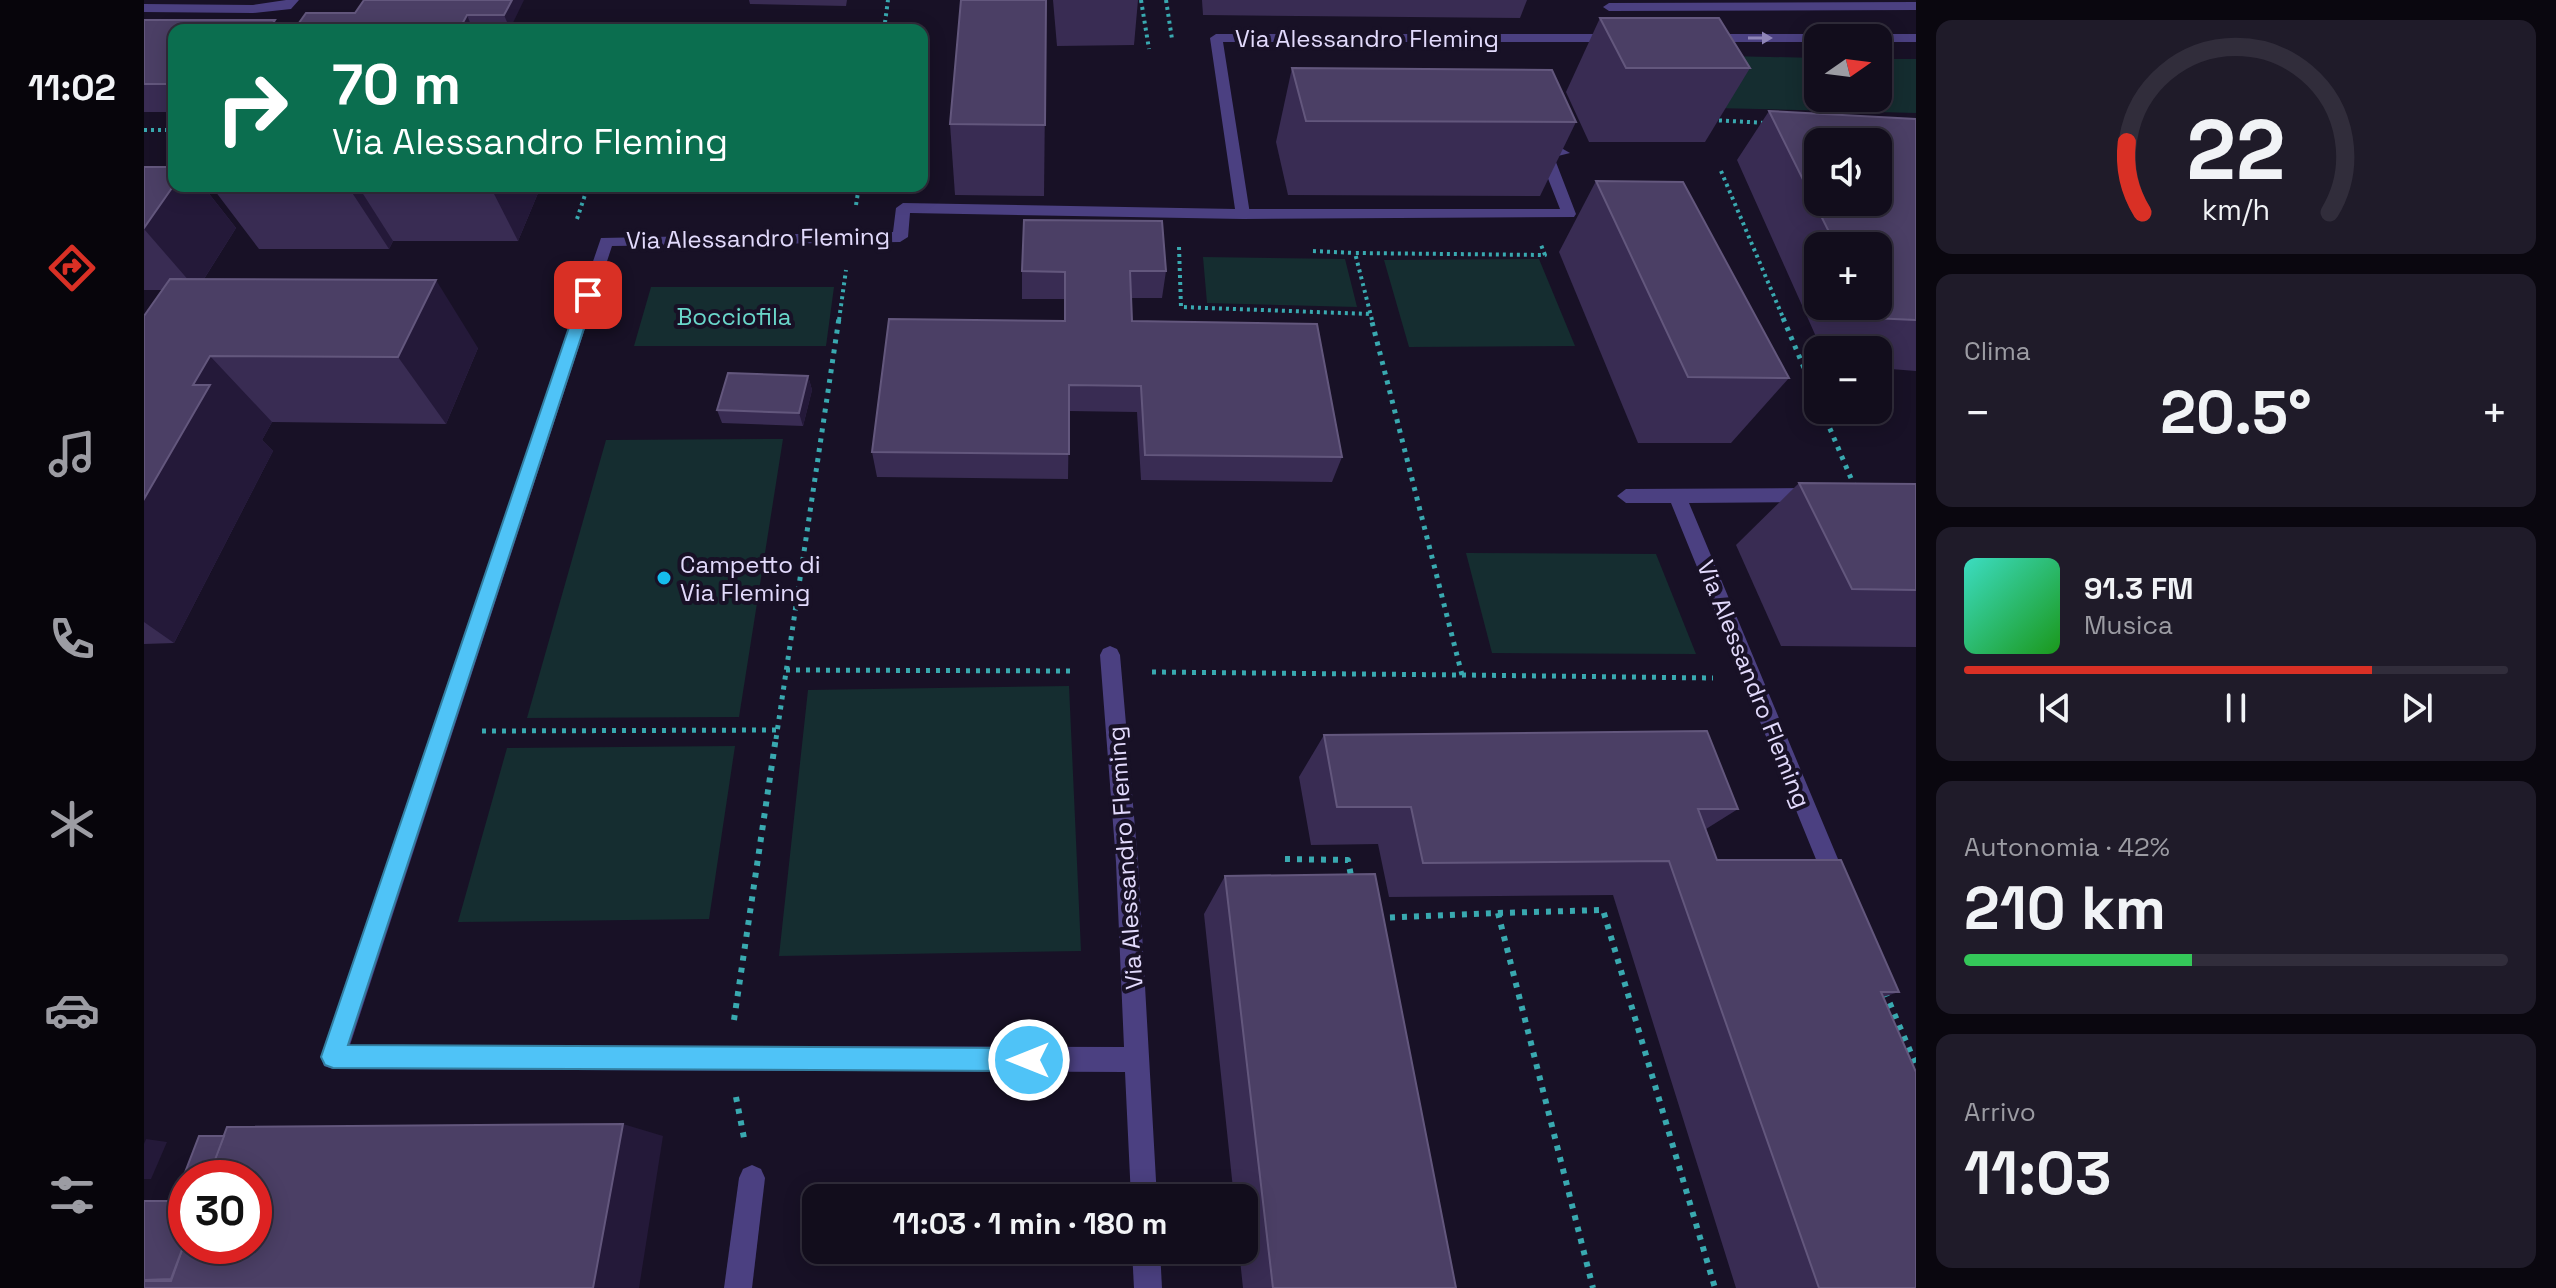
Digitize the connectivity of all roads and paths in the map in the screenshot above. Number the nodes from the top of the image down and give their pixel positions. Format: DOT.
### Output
graph roads {
  1 [pos="293,0"];
  2 [pos="888,0"];
  3 [pos="1141,0"];
  4 [pos="1166,0"];
  5 [pos="1916,6"];
  6 [pos="144,8"];
  7 [pos="1670,8"];
  8 [pos="1615,18"];
  9 [pos="885,24"];
  10 [pos="1690,38"];
  11 [pos="1804,38"];
  12 [pos="1892,38"];
  13 [pos="1916,38"];
  14 [pos="1172,39"];
  15 [pos="1149,49"];
  16 [pos="1699,120"];
  17 [pos="1768,123"];
  18 [pos="144,130"];
  19 [pos="168,130"];
  20 [pos="1563,153"];
  21 [pos="1721,171"];
  22 [pos="858,192"];
  23 [pos="1243,214"];
  24 [pos="851,238"];
  25 [pos="1538,238"];
  26 [pos="1192,247"];
  27 [pos="1309,251"];
  28 [pos="1355,253"];
  29 [pos="1370,314"];
  30 [pos="1804,368"];
  31 [pos="1828,424"];
  32 [pos="1857,494"];
  33 [pos="1626,496"];
  34 [pos="1677,496"];
  35 [pos="1111,663"];
  36 [pos="786,670"];
  37 [pos="1462,675"];
  38 [pos="1751,678"];
  39 [pos="777,730"];
  40 [pos="442,731"];
  41 [pos="1285,859"];
  42 [pos="1832,871"];
  43 [pos="1353,889"];
  44 [pos="1498,913"];
  45 [pos="1373,918"];
  46 [pos="1880,982"];
  47 [pos="729,1058"];
  48 [pos="1138,1060"];
  49 [pos="1916,1065"];
  50 [pos="752,1178"];
  51 [pos="1143,1184"];
  52 [pos="1147,1264"];
  53 [pos="738,1288"];
  54 [pos="1148,1288"];
  55 [pos="1593,1288"];
  56 [pos="1715,1288"];
  1 -- 6 [label="street"];
  2 -- 9 [label="path"];
  3 -- 15 [label="path"];
  4 -- 14 [label="path"];
  5 -- 7 [label="street"];
  7 -- 8 [label="street"];
  8 -- 23 [label="street, Via Alessandro Fleming"];
  10 -- 11 [label="street, one-way"];
  12 -- 13 [label="street"];
  16 -- 17 [label="path"];
  18 -- 19 [label="path"];
  20 -- 23 [label="street"];
  21 -- 30 [label="path"];
  22 -- 24 [label="path"];
  23 -- 24 [label="street, Via Alessandro Fleming"];
  24 -- 36 [label="path"];
  24 -- 40 [label="street, Via Alessandro Fleming"];
  25 -- 28 [label="path"];
  26 -- 29 [label="path"];
  27 -- 28 [label="path"];
  28 -- 29 [label="path"];
  29 -- 37 [label="path"];
  31 -- 32 [label="path"];
  32 -- 34 [label="street"];
  33 -- 34 [label="street"];
  34 -- 38 [label="street, Via Alessandro Fleming"];
  35 -- 36 [label="path"];
  35 -- 37 [label="path"];
  35 -- 48 [label="street, Via Alessandro Fleming"];
  36 -- 39 [label="path"];
  37 -- 38 [label="path"];
  38 -- 42 [label="street, Via Alessandro Fleming"];
  39 -- 40 [label="path"];
  39 -- 47 [label="path"];
  40 -- 47 [label="street, Via Alessandro Fleming"];
  41 -- 43 [label="path"];
  44 -- 45 [label="path"];
  44 -- 55 [label="path"];
  44 -- 56 [label="path"];
  46 -- 49 [label="path"];
  47 -- 48 [label="street, Via Alessandro Fleming"];
  47 -- 50 [label="path"];
  48 -- 51 [label="street, Via Alessandro Fleming"];
  50 -- 53 [label="street"];
  52 -- 54 [label="street"];
}
